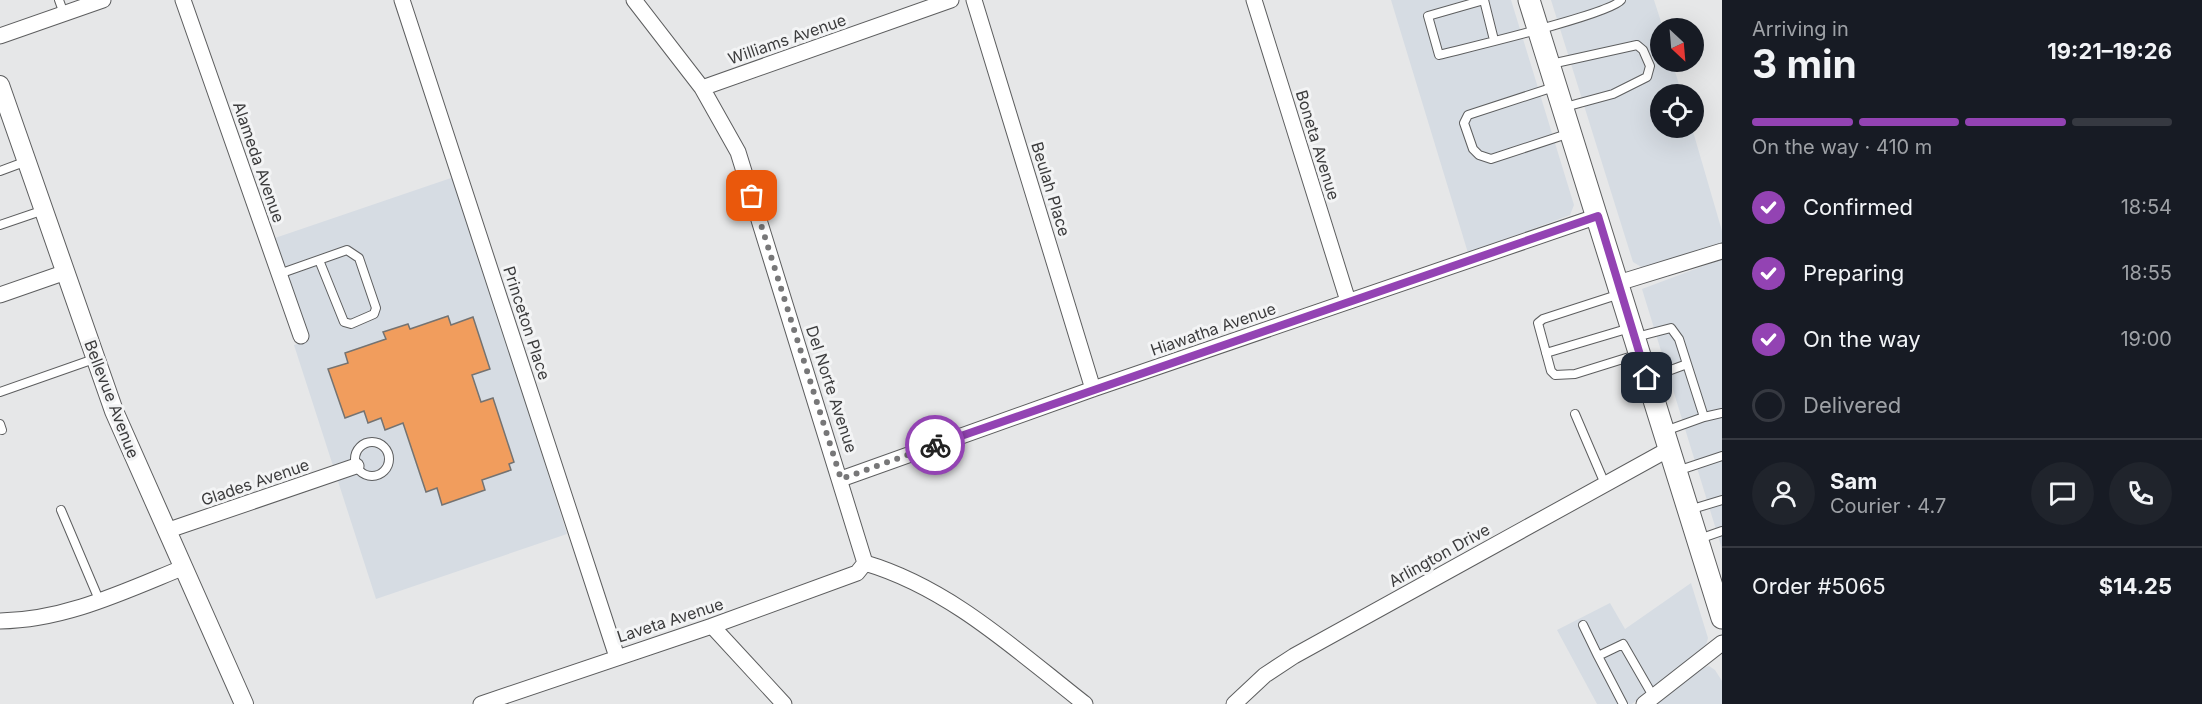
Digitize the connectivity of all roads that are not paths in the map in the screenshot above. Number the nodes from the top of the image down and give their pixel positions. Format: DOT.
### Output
graph roads {
  1 [pos="103,0"];
  2 [pos="183,0"];
  3 [pos="402,0"];
  4 [pos="634,0"];
  5 [pos="951,0"];
  6 [pos="974,0"];
  7 [pos="1254,0"];
  8 [pos="1529,0"];
  9 [pos="1621,0"];
  10 [pos="62,7"];
  11 [pos="1538,28"];
  12 [pos="0,36"];
  13 [pos="1494,40"];
  14 [pos="1550,64"];
  15 [pos="0,85"];
  16 [pos="1557,86"];
  17 [pos="702,88"];
  18 [pos="1563,107"];
  19 [pos="1571,132"];
  20 [pos="27,161"];
  21 [pos="0,171"];
  22 [pos="44,210"];
  23 [pos="1598,216"];
  24 [pos="0,225"];
  25 [pos="1722,251"];
  26 [pos="319,260"];
  27 [pos="66,272"];
  28 [pos="279,274"];
  29 [pos="1620,288"];
  30 [pos="0,295"];
  31 [pos="1348,301"];
  32 [pos="301,336"];
  33 [pos="1635,340"];
  34 [pos="1546,354"];
  35 [pos="96,358"];
  36 [pos="1687,364"];
  37 [pos="1647,378"];
  38 [pos="1093,389"];
  39 [pos="0,392"];
  40 [pos="1722,412"];
  41 [pos="1575,414"];
  42 [pos="1704,417"];
  43 [pos="1666,440"];
  44 [pos="1722,456"];
  45 [pos="356,466"];
  46 [pos="1676,472"];
  47 [pos="841,479"];
  48 [pos="1605,484"];
  49 [pos="1722,500"];
  50 [pos="61,510"];
  51 [pos="1688,510"];
  52 [pos="166,531"];
  53 [pos="1722,531"];
  54 [pos="1697,540"];
  55 [pos="865,563"];
  56 [pos="182,568"];
  57 [pos="1718,586"];
  58 [pos="100,602"];
  59 [pos="1722,618"];
  60 [pos="0,621"];
  61 [pos="1582,625"];
  62 [pos="712,626"];
  63 [pos="1722,643"];
  64 [pos="1598,656"];
  65 [pos="617,657"];
  66 [pos="1649,700"];
  67 [pos="244,704"];
  68 [pos="481,704"];
  69 [pos="784,704"];
  70 [pos="1085,704"];
  71 [pos="1234,704"];
  72 [pos="1623,704"];
  1 -- 10 [label="street"];
  2 -- 28 [label="street, Alameda Avenue"];
  3 -- 65 [label="street, Princeton Place"];
  4 -- 17 [label="street, Del Norte Avenue"];
  5 -- 17 [label="street, Williams Avenue"];
  6 -- 38 [label="street, Beulah Place"];
  7 -- 31 [label="street, Boneta Avenue"];
  8 -- 11 [label="main road"];
  9 -- 11 [label="lane"];
  10 -- 12 [label="street"];
  11 -- 13 [label="lane"];
  11 -- 14 [label="main road"];
  13 -- 13 [label="lane"];
  14 -- 16 [label="main road"];
  14 -- 18 [label="lane"];
  15 -- 20 [label="street, Bellevue Avenue"];
  16 -- 18 [label="main road"];
  16 -- 19 [label="lane"];
  17 -- 47 [label="street, Del Norte Avenue"];
  18 -- 19 [label="main road"];
  19 -- 23 [label="main road"];
  20 -- 21 [label="lane"];
  20 -- 22 [label="street, Bellevue Avenue"];
  22 -- 24 [label="lane"];
  22 -- 27 [label="street, Bellevue Avenue"];
  23 -- 29 [label="main road"];
  23 -- 31 [label="street, Hiawatha Avenue"];
  25 -- 29 [label="street"];
  26 -- 26 [label="lane"];
  26 -- 28 [label="lane"];
  27 -- 30 [label="street"];
  27 -- 35 [label="street, Bellevue Avenue"];
  28 -- 32 [label="street, Alameda Avenue"];
  29 -- 33 [label="main road"];
  29 -- 34 [label="lane"];
  31 -- 38 [label="street, Hiawatha Avenue"];
  33 -- 34 [label="lane"];
  33 -- 34 [label="lane"];
  33 -- 36 [label="lane"];
  33 -- 37 [label="main road"];
  35 -- 39 [label="lane"];
  35 -- 52 [label="street, Bellevue Avenue"];
  36 -- 37 [label="lane"];
  36 -- 42 [label="lane"];
  37 -- 43 [label="main road"];
  38 -- 47 [label="street, Hiawatha Avenue"];
  40 -- 42 [label="lane"];
  41 -- 48 [label="lane"];
  42 -- 43 [label="lane"];
  43 -- 46 [label="main road"];
  43 -- 48 [label="street, Arlington Drive"];
  44 -- 46 [label="lane"];
  45 -- 45 [label="lane"];
  45 -- 52 [label="street, Glades Avenue"];
  46 -- 51 [label="main road"];
  47 -- 55 [label="street, Del Norte Avenue"];
  48 -- 71 [label="street, Arlington Drive"];
  49 -- 51 [label="lane"];
  50 -- 58 [label="lane"];
  51 -- 54 [label="main road"];
  52 -- 56 [label="street, Bellevue Avenue"];
  53 -- 54 [label="lane"];
  54 -- 57 [label="main road"];
  55 -- 62 [label="street, Laveta Avenue"];
  55 -- 70 [label="street"];
  56 -- 58 [label="street"];
  56 -- 67 [label="street, Bellevue Avenue"];
  57 -- 59 [label="main road"];
  58 -- 60 [label="street"];
  61 -- 64 [label="lane"];
  62 -- 65 [label="street, Laveta Avenue"];
  62 -- 69 [label="street"];
  63 -- 66 [label="street"];
  64 -- 66 [label="lane"];
  64 -- 72 [label="lane"];
  65 -- 68 [label="street, Laveta Avenue"];
}
